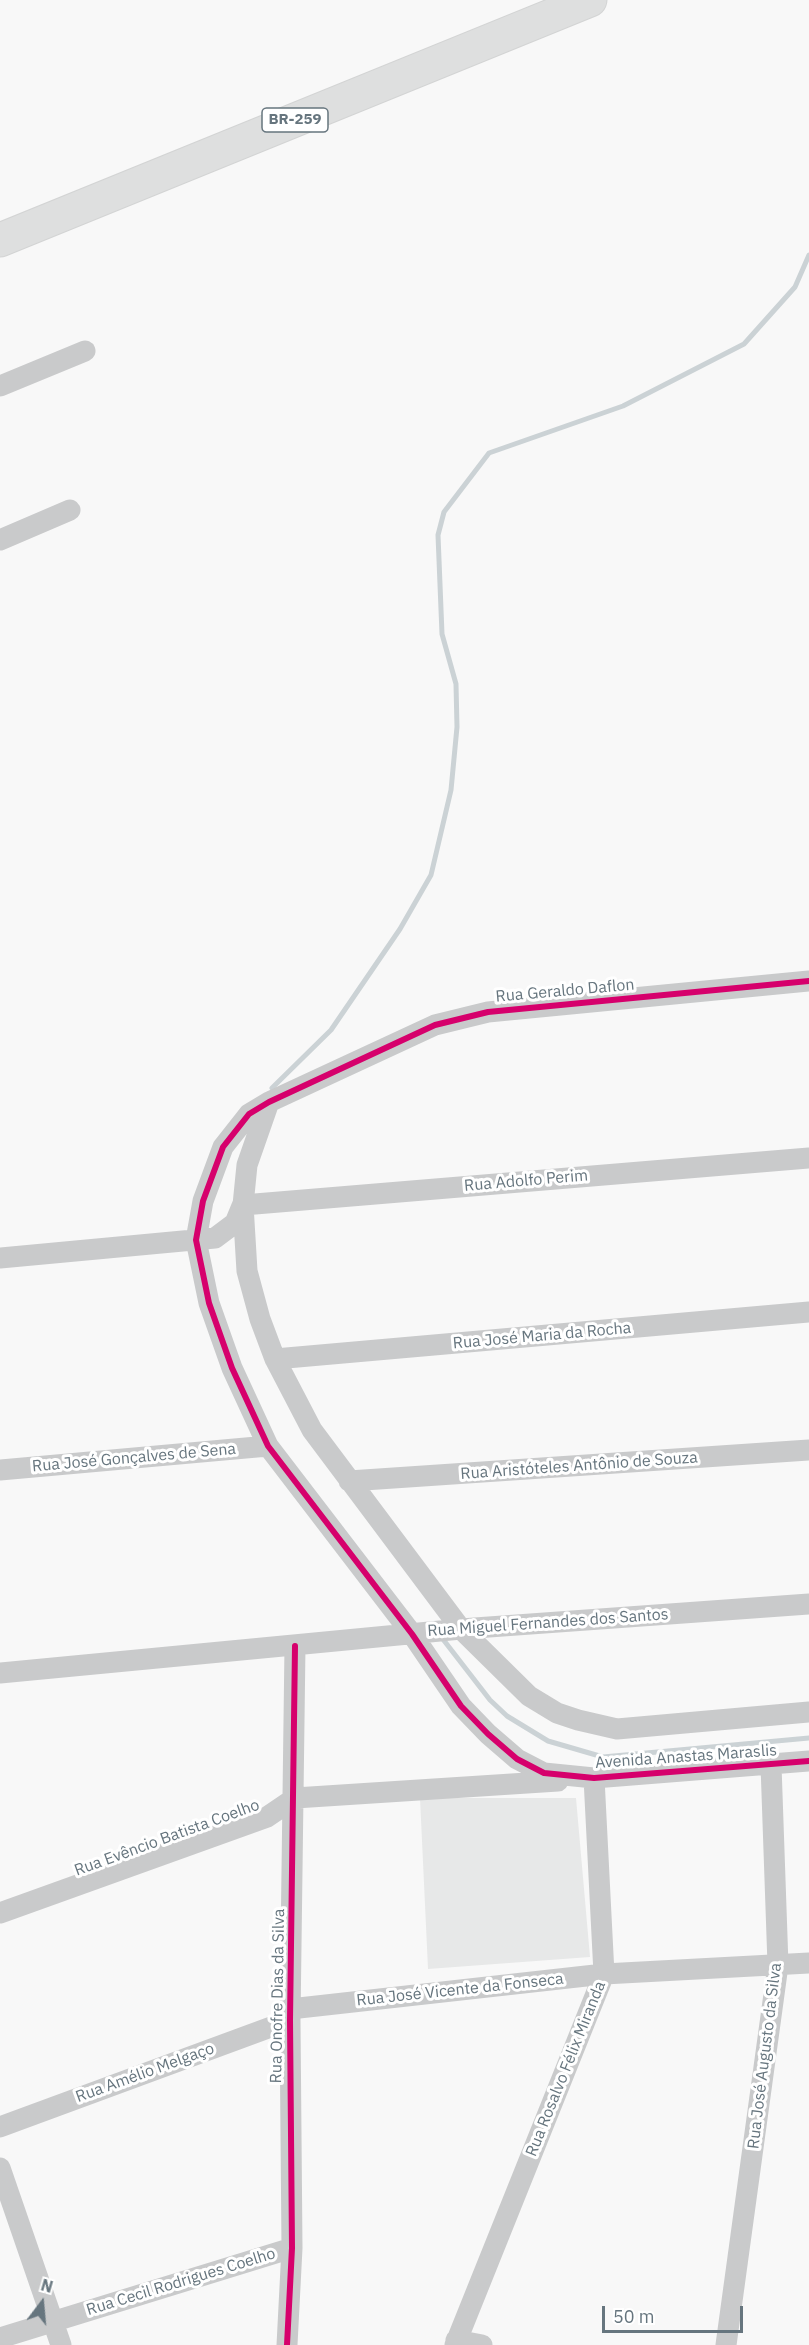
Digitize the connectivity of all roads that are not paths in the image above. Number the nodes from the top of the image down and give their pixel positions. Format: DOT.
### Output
graph roads {
  1 [pos="590,0"];
  2 [pos="0,240"];
  3 [pos="85,351"];
  4 [pos="0,386"];
  5 [pos="70,510"];
  6 [pos="0,540"];
  7 [pos="809,981"];
  8 [pos="269,1102"];
  9 [pos="809,1158"];
  10 [pos="243,1205"];
  11 [pos="196,1240"];
  12 [pos="0,1258"];
  13 [pos="809,1312"];
  14 [pos="275,1359"];
  15 [pos="268,1446"];
  16 [pos="809,1450"];
  17 [pos="0,1470"];
  18 [pos="349,1481"];
  19 [pos="809,1604"];
  20 [pos="461,1629"];
  21 [pos="412,1634"];
  22 [pos="295,1646"];
  23 [pos="0,1673"];
  24 [pos="809,1712"];
  25 [pos="809,1761"];
  26 [pos="771,1765"];
  27 [pos="594,1778"];
  28 [pos="295,1798"];
  29 [pos="0,1913"];
  30 [pos="809,1963"];
  31 [pos="778,1965"];
  32 [pos="604,1974"];
  33 [pos="290,2014"];
  34 [pos="0,2127"];
  35 [pos="0,2168"];
  36 [pos="292,2248"];
  37 [pos="53,2321"];
  38 [pos="0,2338"];
  39 [pos="455,2343"];
  40 [pos="61,2345"];
  41 [pos="287,2345"];
  42 [pos="482,2345"];
  43 [pos="726,2345"];
  1 -- 2 [label="highway, BR-259"];
  3 -- 4 [label="street"];
  5 -- 6 [label="street"];
  7 -- 8 [label="street, Rua Geraldo Daflon"];
  8 -- 10 [label="street, Avenida Anastas Maraslis"];
  8 -- 11 [label="street, Rua Geraldo Daflon"];
  9 -- 10 [label="street, Rua Adolfo Perim"];
  10 -- 11 [label="street"];
  10 -- 14 [label="street, Avenida Anastas Maraslis"];
  11 -- 12 [label="street"];
  11 -- 15 [label="street, Avenida Anastas Maraslis"];
  13 -- 14 [label="street, Rua José Maria da Rocha"];
  14 -- 18 [label="street, Avenida Anastas Maraslis"];
  15 -- 17 [label="street, Rua José Gonçalves de Sena"];
  15 -- 21 [label="street, Avenida Anastas Maraslis"];
  16 -- 18 [label="street, Rua Aristóteles Antônio de Souza"];
  18 -- 20 [label="street, Avenida Anastas Maraslis"];
  19 -- 20 [label="street, Rua Miguel Fernandes dos Santos"];
  20 -- 21 [label="street, Rua Miguel Fernandes dos Santos"];
  20 -- 24 [label="street, Avenida Anastas Maraslis"];
  21 -- 22 [label="street, Rua Miguel Fernandes dos Santos"];
  21 -- 27 [label="street, Avenida Anastas Maraslis"];
  22 -- 23 [label="street, Rua Miguel Fernandes dos Santos"];
  22 -- 28 [label="street, Rua Onofre Dias da Silva"];
  25 -- 26 [label="street, Avenida Anastas Maraslis"];
  26 -- 27 [label="street, Avenida Anastas Maraslis"];
  26 -- 31 [label="street, Rua José Augusto da Silva"];
  27 -- 28 [label="street"];
  27 -- 32 [label="street, Rua Rosalvo Félix Miranda"];
  28 -- 29 [label="street, Rua Evêncio Batista Coelho"];
  28 -- 33 [label="street, Rua Onofre Dias da Silva"];
  30 -- 31 [label="street, Rua José Vicente da Fonseca"];
  31 -- 32 [label="street, Rua José Vicente da Fonseca"];
  31 -- 43 [label="street, Rua José Augusto da Silva"];
  32 -- 33 [label="street, Rua José Vicente da Fonseca"];
  32 -- 39 [label="street, Rua Rosalvo Félix Miranda"];
  33 -- 34 [label="street, Rua Amélio Melgaço"];
  33 -- 36 [label="street, Rua Onofre Dias da Silva"];
  35 -- 37 [label="street"];
  36 -- 37 [label="street, Rua Cecil Rodrigues Coelho"];
  36 -- 41 [label="street, Rua Onofre Dias da Silva"];
  37 -- 38 [label="street, Rua Cecil Rodrigues Coelho"];
  37 -- 40 [label="street"];
  39 -- 42 [label="street"];
}
